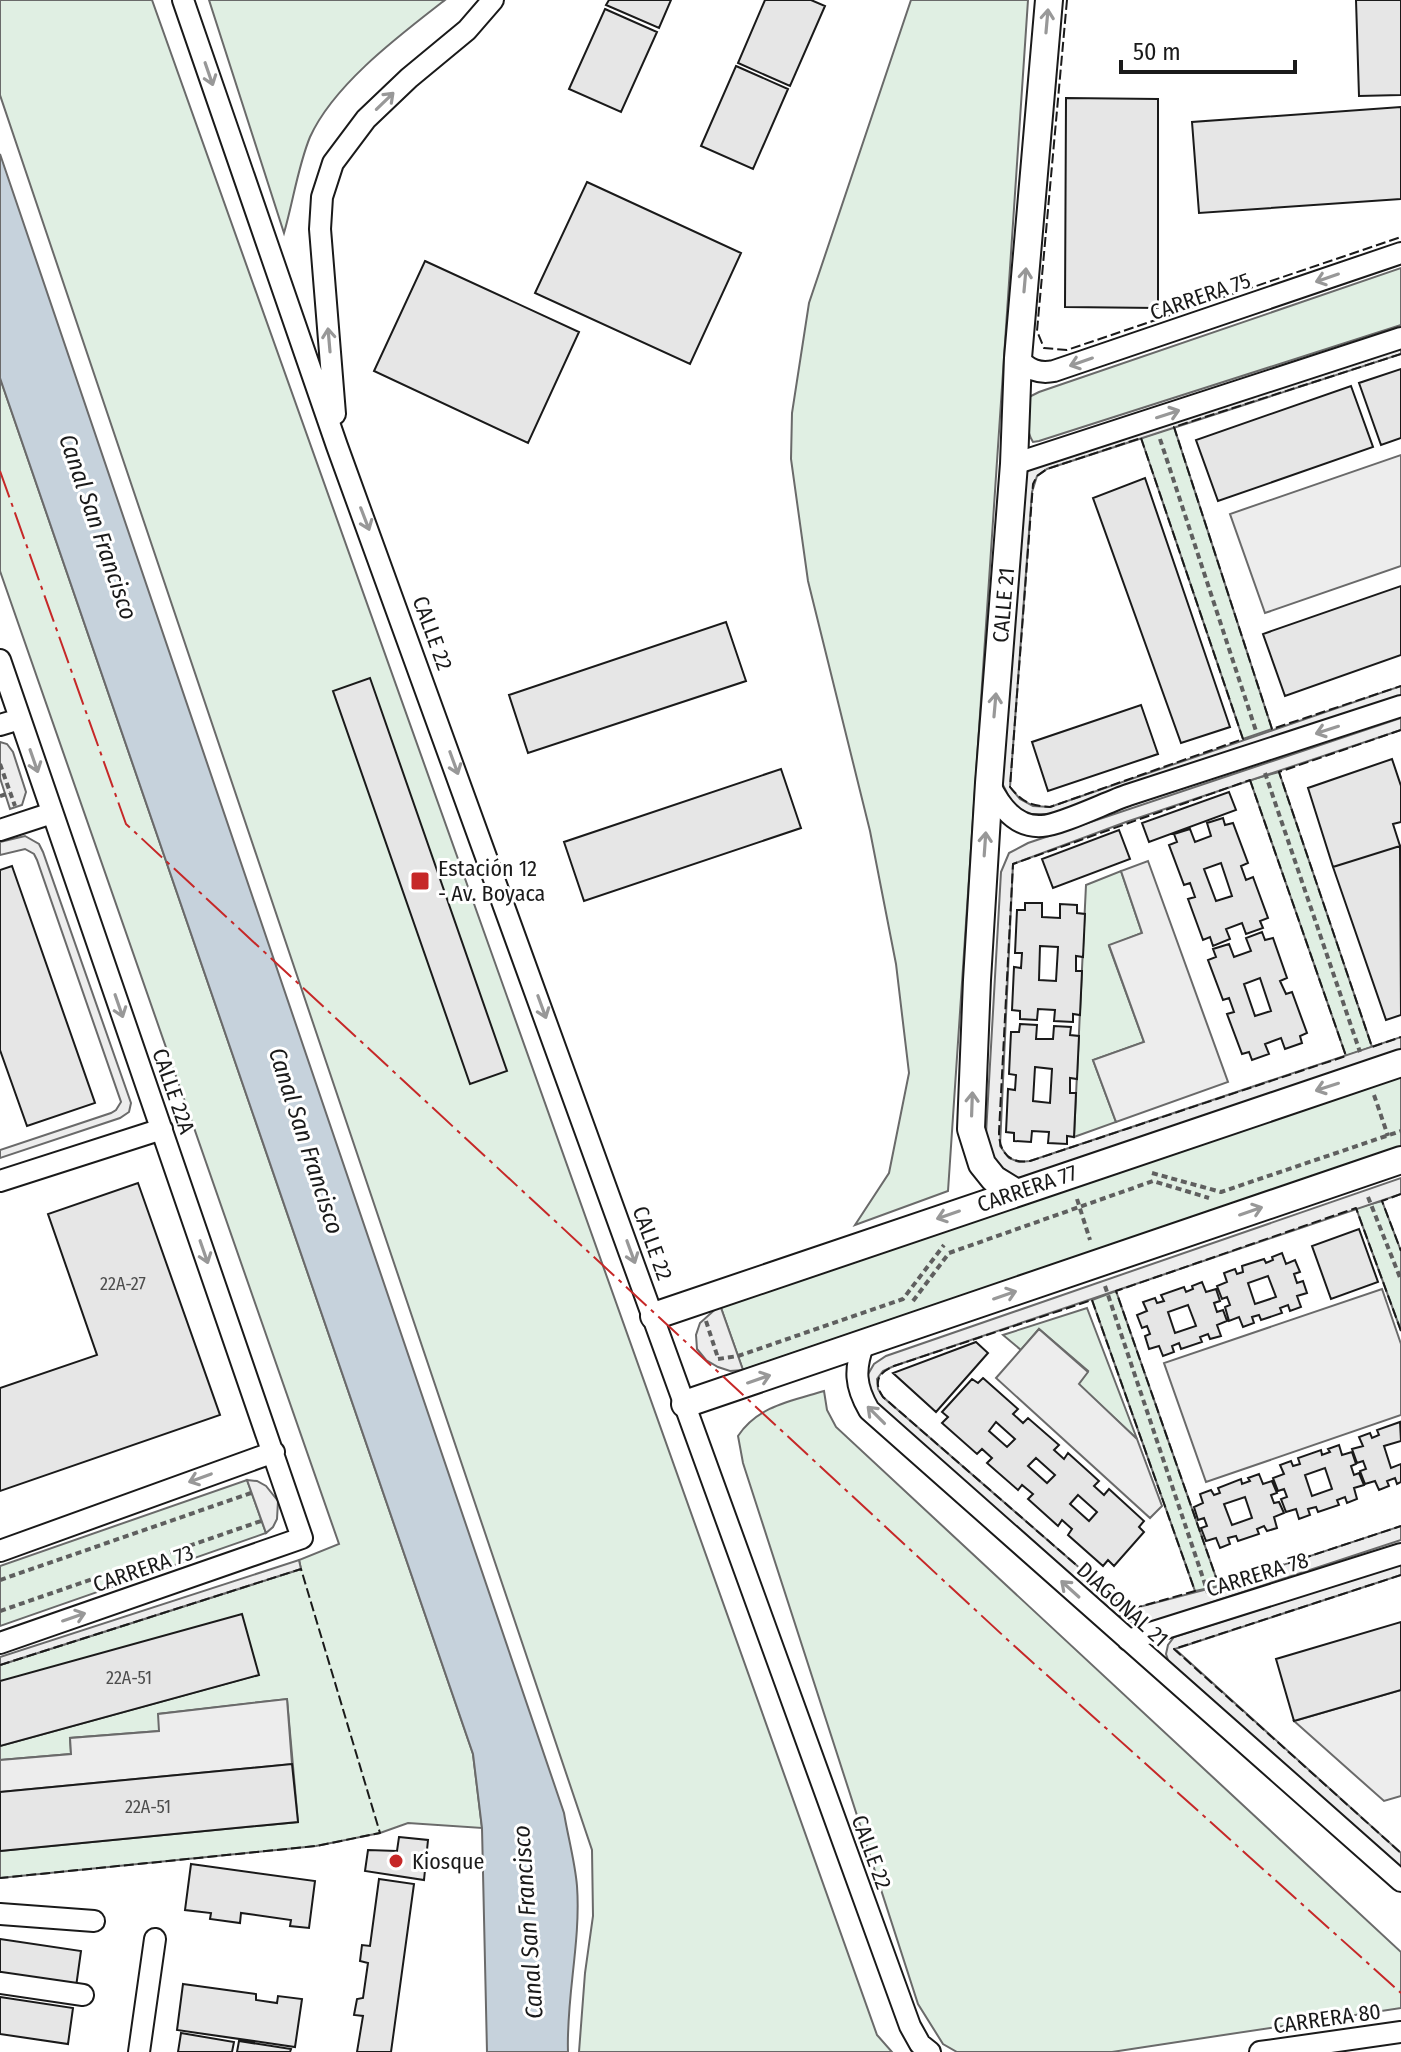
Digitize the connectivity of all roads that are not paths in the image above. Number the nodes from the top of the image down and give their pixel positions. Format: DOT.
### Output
graph roads {
  1 [pos="183,0"];
  2 [pos="493,0"];
  3 [pos="1049,0"];
  4 [pos="1401,253"];
  5 [pos="1401,338"];
  6 [pos="1018,358"];
  7 [pos="337,446"];
  8 [pos="1014,464"];
  9 [pos="0,660"];
  10 [pos="1401,706"];
  11 [pos="20,719"];
  12 [pos="0,725"];
  13 [pos="989,783"];
  14 [pos="52,813"];
  15 [pos="0,830"];
  16 [pos="1401,1063"];
  17 [pos="162,1129"];
  18 [pos="1399,1160"];
  19 [pos="0,1181"];
  20 [pos="1015,1192"];
  21 [pos="654,1316"];
  22 [pos="864,1343"];
  23 [pos="685,1404"];
  24 [pos="274,1452"];
  25 [pos="302,1538"];
  26 [pos="0,1551"];
  27 [pos="1401,1554"];
  28 [pos="1128,1640"];
  29 [pos="0,1643"];
  30 [pos="1401,1881"];
  31 [pos="0,1914"];
  32 [pos="94,1921"];
  33 [pos="155,1939"];
  34 [pos="0,1983"];
  35 [pos="83,1995"];
  36 [pos="1401,2032"];
  37 [pos="139,2052"];
  38 [pos="930,2052"];
  39 [pos="1260,2052"];
  1 -- 7 [label="street, CALLE 22, one-way"];
  7 -- 2 [label="street, CALLE 22, one-way"];
  6 -- 3 [label="street, CALLE 21, one-way"];
  4 -- 6 [label="street, CARRERA 75, one-way"];
  8 -- 5 [label="street, one-way"];
  6 -- 8 [label="street, CALLE 21"];
  7 -- 21 [label="street, CALLE 22, one-way"];
  13 -- 8 [label="street, CALLE 21, one-way"];
  9 -- 11 [label="street, CALLE 22A"];
  10 -- 13 [label="street, one-way"];
  11 -- 12 [label="street"];
  11 -- 14 [label="street, CALLE 22A, one-way"];
  20 -- 13 [label="street, CALLE 21, one-way"];
  14 -- 15 [label="street"];
  14 -- 17 [label="street, CALLE 22A, one-way"];
  16 -- 20 [label="street, CARRERA 77, one-way"];
  17 -- 19 [label="street"];
  17 -- 24 [label="street, CALLE 22A, one-way"];
  22 -- 18 [label="street, one-way"];
  20 -- 21 [label="street, CARRERA 77, one-way"];
  21 -- 23 [label="street, CALLE 22"];
  23 -- 22 [label="street, one-way"];
  28 -- 22 [label="street, DIAGONAL 21, one-way"];
  23 -- 38 [label="street, CALLE 22"];
  24 -- 25 [label="street, CALLE 22A"];
  24 -- 26 [label="street, one-way"];
  29 -- 25 [label="street, CARRERA 73, one-way"];
  27 -- 28 [label="street, CARRERA 78"];
  28 -- 30 [label="street, DIAGONAL 21"];
  31 -- 32 [label="street"];
  33 -- 37 [label="street"];
  34 -- 35 [label="street"];
  36 -- 39 [label="street, CARRERA 80"];
}
